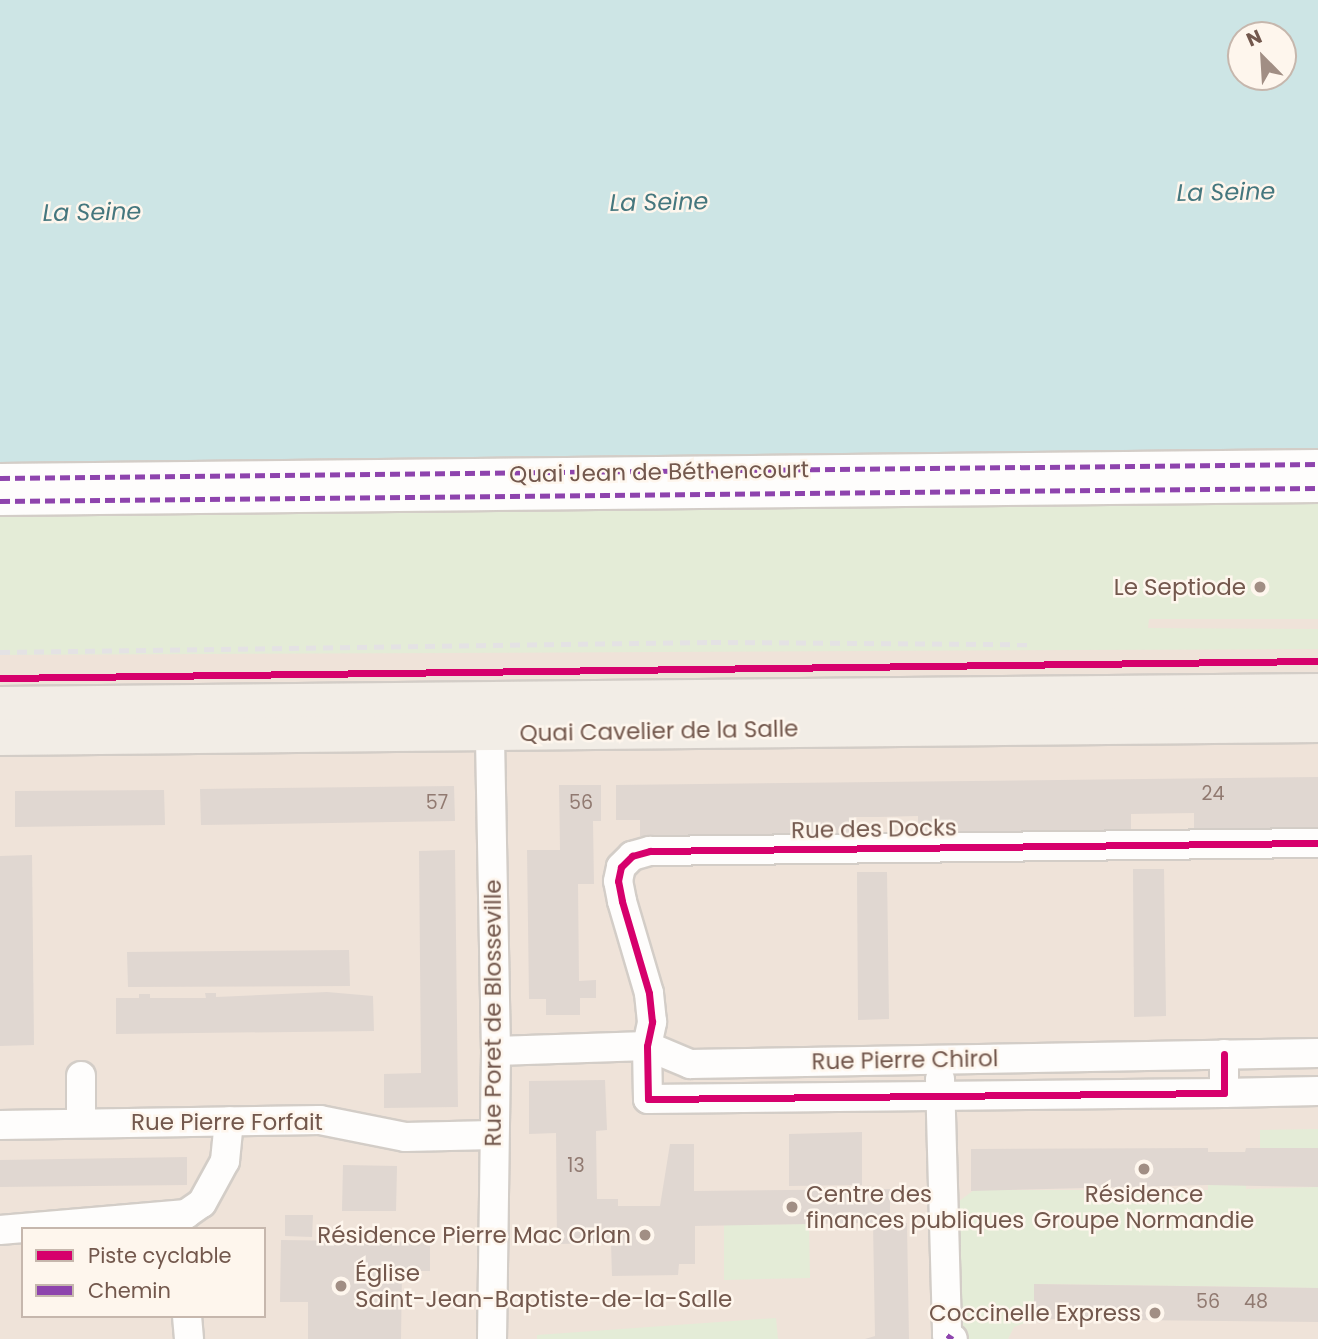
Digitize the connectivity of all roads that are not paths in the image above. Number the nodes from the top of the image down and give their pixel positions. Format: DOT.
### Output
graph roads {
  1 [pos="1318,464"];
  2 [pos="0,478"];
  3 [pos="1318,488"];
  4 [pos="0,501"];
  5 [pos="1318,691"];
  6 [pos="516,699"];
  7 [pos="0,704"];
  8 [pos="1318,724"];
  9 [pos="489,733"];
  10 [pos="0,737"];
  11 [pos="1318,843"];
  12 [pos="647,1046"];
  13 [pos="496,1051"];
  14 [pos="1318,1053"];
  15 [pos="1224,1054"];
  16 [pos="940,1059"];
  17 [pos="80,1076"];
  18 [pos="1318,1091"];
  19 [pos="1224,1093"];
  20 [pos="941,1096"];
  21 [pos="229,1121"];
  22 [pos="81,1123"];
  23 [pos="0,1125"];
  24 [pos="494,1135"];
  25 [pos="185,1221"];
  26 [pos="62,1227"];
  27 [pos="21,1229"];
  28 [pos="0,1230"];
  29 [pos="187,1318"];
  30 [pos="950,1337"];
  31 [pos="189,1339"];
  32 [pos="492,1339"];
  1 -- 2 [label="street, Quai Jean de Béthencourt"];
  3 -- 4 [label="street, Quai Jean de Béthencourt"];
  5 -- 6 [label="main road, Quai Cavelier de la Salle"];
  6 -- 7 [label="main road, Quai Cavelier de la Salle"];
  6 -- 9 [label="street"];
  8 -- 9 [label="main road, Quai Cavelier de la Salle"];
  9 -- 10 [label="main road, Quai Cavelier de la Salle"];
  9 -- 13 [label="street, Rue Poret de Blosseville"];
  11 -- 12 [label="street, Rue des Docks"];
  12 -- 13 [label="street, Rue Pierre Chirol"];
  12 -- 16 [label="street, Rue Pierre Chirol"];
  12 -- 20 [label="street"];
  13 -- 24 [label="street, Rue Poret de Blosseville"];
  14 -- 15 [label="street, Rue Pierre Chirol"];
  15 -- 16 [label="street, Rue Pierre Chirol"];
  15 -- 19 [label="street"];
  16 -- 20 [label="street"];
  17 -- 22 [label="street"];
  18 -- 19 [label="street"];
  19 -- 20 [label="street"];
  20 -- 30 [label="street"];
  21 -- 22 [label="street, Rue Pierre Forfait"];
  21 -- 24 [label="street, Rue Pierre Forfait"];
  21 -- 25 [label="street"];
  22 -- 23 [label="street, Rue Pierre Forfait"];
  24 -- 32 [label="street, Rue Poret de Blosseville"];
  25 -- 26 [label="street"];
  27 -- 28 [label="street"];
  29 -- 31 [label="street"];
}
